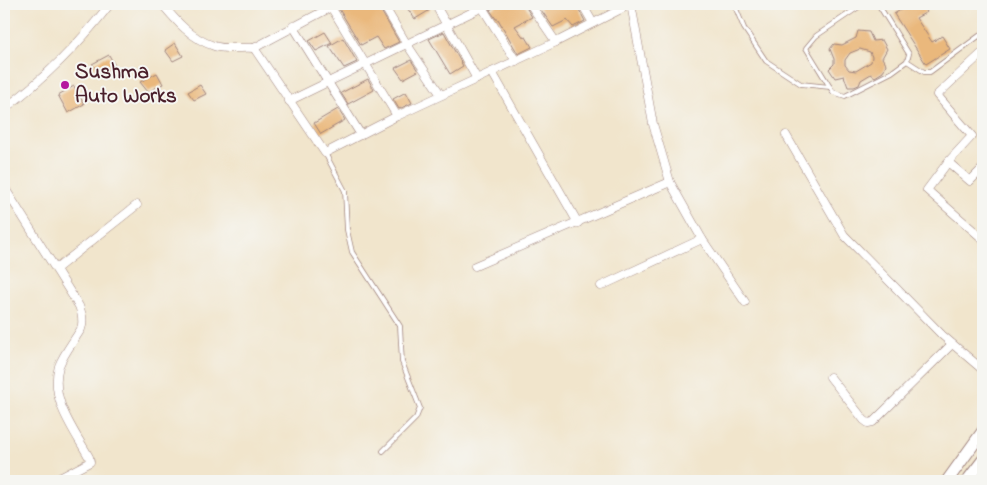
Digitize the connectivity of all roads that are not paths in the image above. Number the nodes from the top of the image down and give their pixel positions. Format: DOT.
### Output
graph roads {
  1 [pos="110,4"];
  2 [pos="162,4"];
  3 [pos="383,4"];
  4 [pos="435,4"];
  5 [pos="530,4"];
  6 [pos="582,4"];
  7 [pos="631,4"];
  8 [pos="734,4"];
  9 [pos="863,4"];
  10 [pos="878,4"];
  11 [pos="334,5"];
  12 [pos="483,5"];
  13 [pos="594,23"];
  14 [pos="446,24"];
  15 [pos="293,26"];
  16 [pos="983,33"];
  17 [pos="556,42"];
  18 [pos="406,43"];
  19 [pos="254,48"];
  20 [pos="981,54"];
  21 [pos="516,60"];
  22 [pos="907,61"];
  23 [pos="365,63"];
  24 [pos="492,72"];
  25 [pos="477,79"];
  26 [pos="328,81"];
  27 [pos="830,88"];
  28 [pos="440,95"];
  29 [pos="289,101"];
  30 [pos="4,110"];
  31 [pos="397,116"];
  32 [pos="786,135"];
  33 [pos="361,136"];
  34 [pos="325,153"];
  35 [pos="948,162"];
  36 [pos="983,168"];
  37 [pos="670,182"];
  38 [pos="4,187"];
  39 [pos="137,205"];
  40 [pos="578,223"];
  41 [pos="983,238"];
  42 [pos="702,239"];
  43 [pos="475,266"];
  44 [pos="56,268"];
  45 [pos="601,286"];
  46 [pos="745,302"];
  47 [pos="952,344"];
  48 [pos="983,370"];
  49 [pos="830,377"];
  50 [pos="983,431"];
  51 [pos="383,451"];
  52 [pos="983,460"];
  53 [pos="54,481"];
  54 [pos="947,481"];
  55 [pos="967,481"];
  1 -- 30 [label="street"];
  2 -- 19 [label="street"];
  3 -- 18 [label="street"];
  4 -- 14 [label="street"];
  5 -- 17 [label="street"];
  6 -- 13 [label="street"];
  7 -- 13 [label="street"];
  7 -- 37 [label="street"];
  8 -- 27 [label="lane"];
  9 -- 27 [label="lane"];
  10 -- 22 [label="lane"];
  11 -- 15 [label="street"];
  11 -- 23 [label="street"];
  12 -- 14 [label="street"];
  12 -- 21 [label="street"];
  13 -- 17 [label="street"];
  14 -- 18 [label="street"];
  14 -- 25 [label="street"];
  15 -- 19 [label="street"];
  15 -- 26 [label="street"];
  16 -- 22 [label="lane"];
  17 -- 21 [label="street"];
  18 -- 23 [label="street"];
  18 -- 28 [label="street"];
  19 -- 29 [label="street"];
  20 -- 35 [label="street"];
  21 -- 24 [label="street"];
  22 -- 27 [label="lane"];
  23 -- 26 [label="street"];
  23 -- 31 [label="street"];
  24 -- 25 [label="street"];
  24 -- 40 [label="street"];
  25 -- 28 [label="street"];
  26 -- 29 [label="street"];
  26 -- 33 [label="street"];
  28 -- 31 [label="street"];
  29 -- 34 [label="street"];
  31 -- 33 [label="street"];
  32 -- 47 [label="street"];
  33 -- 34 [label="street"];
  34 -- 51 [label="lane"];
  35 -- 36 [label="street"];
  35 -- 41 [label="street"];
  37 -- 40 [label="street"];
  37 -- 42 [label="street"];
  38 -- 44 [label="street"];
  39 -- 44 [label="street"];
  40 -- 43 [label="street"];
  42 -- 45 [label="street"];
  42 -- 46 [label="street"];
  44 -- 53 [label="street"];
  47 -- 48 [label="street"];
  47 -- 49 [label="street"];
  50 -- 54 [label="main road"];
  52 -- 55 [label="main road"];
}
